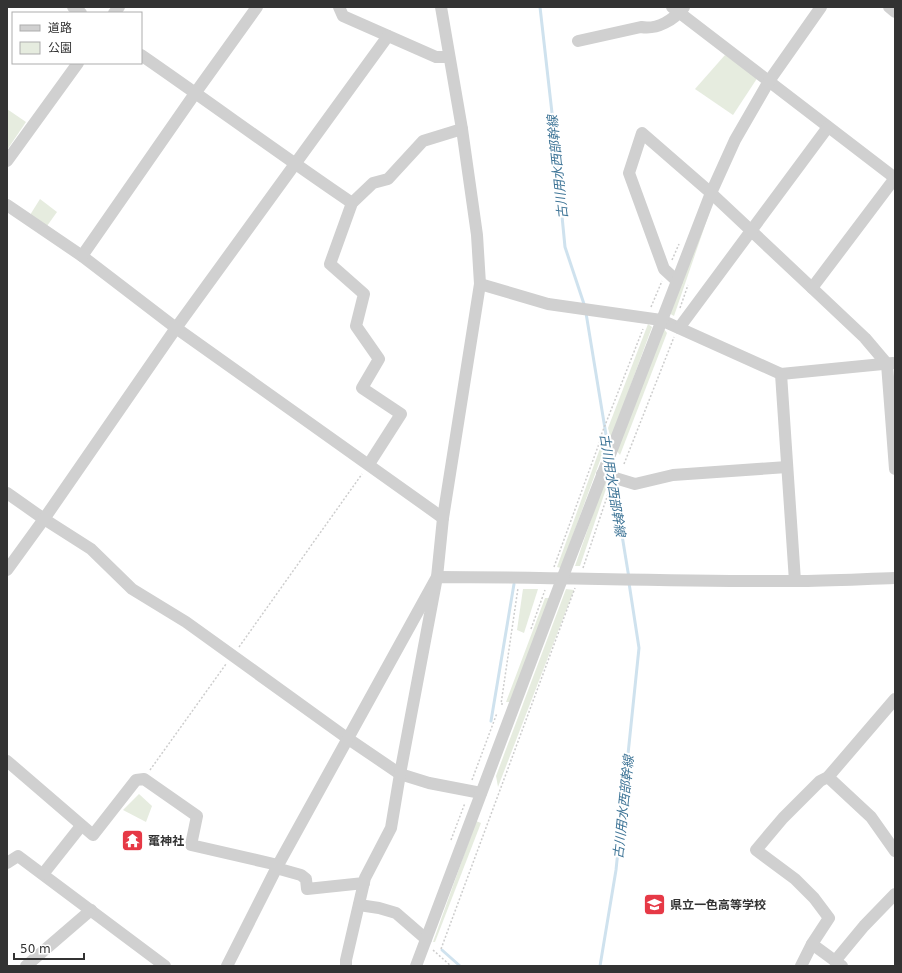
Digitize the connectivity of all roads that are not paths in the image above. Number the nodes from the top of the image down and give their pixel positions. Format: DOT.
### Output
graph roads {
  1 [pos="257,7"];
  2 [pos="339,7"];
  3 [pos="441,7"];
  4 [pos="822,7"];
  5 [pos="889,7"];
  6 [pos="679,9"];
  7 [pos="895,12"];
  8 [pos="388,36"];
  9 [pos="578,42"];
  10 [pos="142,56"];
  11 [pos="449,57"];
  12 [pos="77,64"];
  13 [pos="768,81"];
  14 [pos="196,92"];
  15 [pos="828,127"];
  16 [pos="462,129"];
  17 [pos="7,162"];
  18 [pos="295,165"];
  19 [pos="895,178"];
  20 [pos="711,193"];
  21 [pos="352,203"];
  22 [pos="7,205"];
  23 [pos="751,231"];
  24 [pos="82,256"];
  25 [pos="677,281"];
  26 [pos="480,284"];
  27 [pos="812,288"];
  28 [pos="661,320"];
  29 [pos="176,328"];
  30 [pos="677,333"];
  31 [pos="891,363"];
  32 [pos="781,374"];
  33 [pos="369,464"];
  34 [pos="787,467"];
  35 [pos="895,469"];
  36 [pos="602,474"];
  37 [pos="7,493"];
  38 [pos="443,518"];
  39 [pos="44,519"];
  40 [pos="7,570"];
  41 [pos="437,577"];
  42 [pos="895,578"];
  43 [pos="562,579"];
  44 [pos="795,581"];
  45 [pos="895,699"];
  46 [pos="347,738"];
  47 [pos="7,761"];
  48 [pos="400,774"];
  49 [pos="828,776"];
  50 [pos="481,793"];
  51 [pos="81,826"];
  52 [pos="895,851"];
  53 [pos="7,863"];
  54 [pos="277,866"];
  55 [pos="43,874"];
  56 [pos="364,883"];
  57 [pos="895,894"];
  58 [pos="359,905"];
  59 [pos="91,910"];
  60 [pos="426,939"];
  61 [pos="812,944"];
  62 [pos="839,964"];
  63 [pos="26,966"];
  64 [pos="165,966"];
  65 [pos="227,966"];
  66 [pos="346,966"];
  67 [pos="416,966"];
  68 [pos="801,966"];
  1 -- 14 [label="street"];
  2 -- 8 [label="street"];
  3 -- 11 [label="street"];
  4 -- 13 [label="street"];
  5 -- 7 [label="street"];
  6 -- 9 [label="street"];
  6 -- 13 [label="street"];
  8 -- 11 [label="street"];
  8 -- 18 [label="street"];
  10 -- 14 [label="street"];
  11 -- 16 [label="street"];
  12 -- 17 [label="street"];
  13 -- 15 [label="street"];
  13 -- 20 [label="street"];
  14 -- 18 [label="street"];
  14 -- 24 [label="street"];
  15 -- 19 [label="street"];
  15 -- 23 [label="street"];
  16 -- 21 [label="street"];
  16 -- 26 [label="street"];
  18 -- 21 [label="street"];
  18 -- 29 [label="street"];
  19 -- 27 [label="street"];
  20 -- 23 [label="street"];
  20 -- 25 [label="street"];
  20 -- 25 [label="street"];
  21 -- 33 [label="street"];
  22 -- 24 [label="street"];
  23 -- 27 [label="street"];
  23 -- 30 [label="street"];
  24 -- 29 [label="street"];
  25 -- 28 [label="street"];
  26 -- 28 [label="street"];
  26 -- 38 [label="street"];
  27 -- 31 [label="street"];
  28 -- 30 [label="street"];
  28 -- 36 [label="street"];
  29 -- 33 [label="street"];
  29 -- 39 [label="street"];
  30 -- 32 [label="street"];
  31 -- 32 [label="street"];
  31 -- 35 [label="street"];
  32 -- 34 [label="street"];
  33 -- 38 [label="street"];
  34 -- 36 [label="street"];
  34 -- 44 [label="street"];
  36 -- 43 [label="street"];
  37 -- 39 [label="street"];
  38 -- 41 [label="street"];
  39 -- 40 [label="street"];
  39 -- 46 [label="street"];
  41 -- 43 [label="street"];
  41 -- 46 [label="street"];
  41 -- 48 [label="street"];
  42 -- 44 [label="street"];
  43 -- 44 [label="street"];
  43 -- 50 [label="street"];
  45 -- 49 [label="street"];
  46 -- 48 [label="street"];
  46 -- 54 [label="street"];
  47 -- 51 [label="street"];
  48 -- 50 [label="street"];
  48 -- 56 [label="street"];
  49 -- 52 [label="street"];
  49 -- 61 [label="street"];
  50 -- 60 [label="street"];
  51 -- 54 [label="street"];
  51 -- 55 [label="street"];
  53 -- 55 [label="street"];
  54 -- 56 [label="street"];
  54 -- 65 [label="street"];
  55 -- 59 [label="street"];
  56 -- 58 [label="street"];
  57 -- 62 [label="street"];
  58 -- 60 [label="street"];
  58 -- 66 [label="street"];
  59 -- 63 [label="street"];
  59 -- 64 [label="street"];
  60 -- 67 [label="street"];
  61 -- 62 [label="street"];
  61 -- 68 [label="street"];
}
